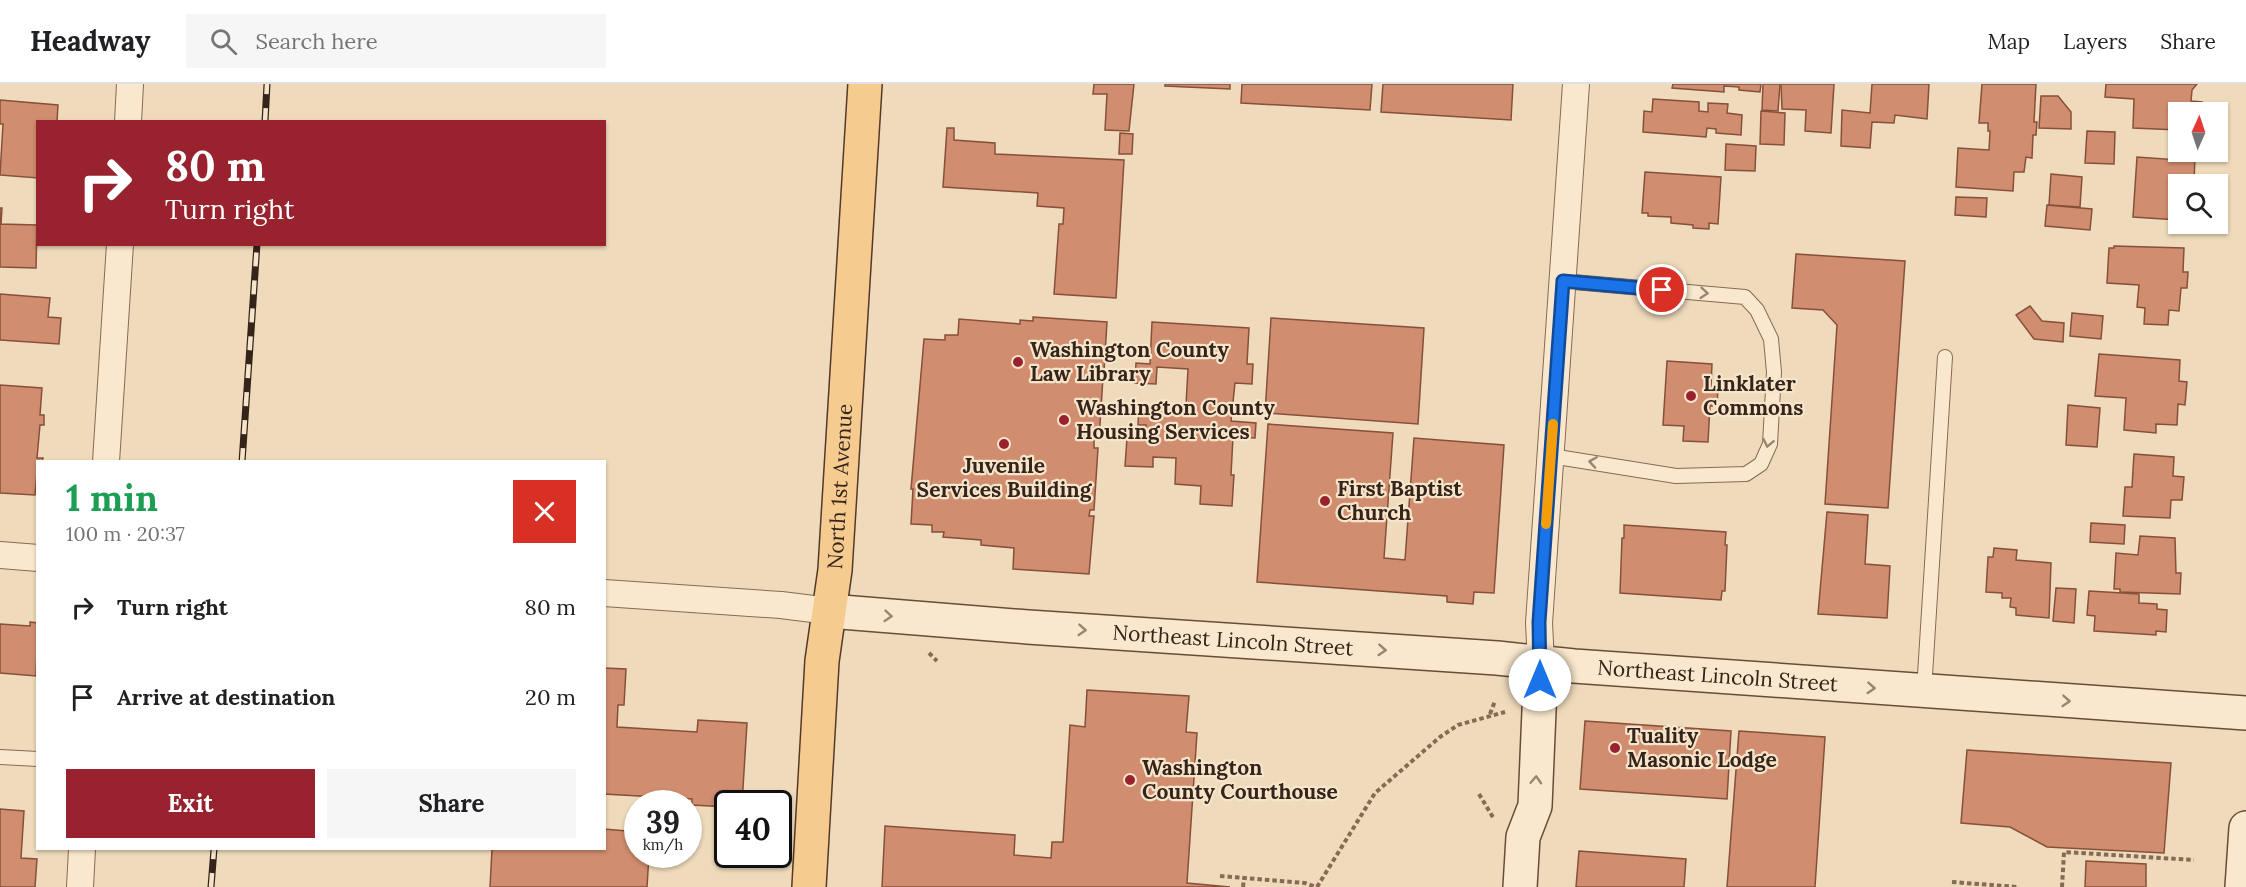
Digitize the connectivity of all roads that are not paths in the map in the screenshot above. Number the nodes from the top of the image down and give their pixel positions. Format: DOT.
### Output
graph roads {
  1 [pos="130,84"];
  2 [pos="865,84"];
  3 [pos="1576,84"];
  4 [pos="128,120"];
  5 [pos="120,246"];
  6 [pos="1563,281"];
  7 [pos="1946,357"];
  8 [pos="1551,456"];
  9 [pos="106,460"];
  10 [pos="0,555"];
  11 [pos="36,558"];
  12 [pos="606,593"];
  13 [pos="830,611"];
  14 [pos="1541,663"];
  15 [pos="1924,691"];
  16 [pos="2246,712"];
  17 [pos="0,757"];
  18 [pos="36,759"];
  19 [pos="2246,828"];
  20 [pos="82,850"];
  21 [pos="80,887"];
  22 [pos="809,887"];
  23 [pos="1520,887"];
  24 [pos="2242,887"];
  1 -- 4 [label="street"];
  2 -- 13 [label="main road, North 1st Avenue"];
  3 -- 6 [label="street"];
  5 -- 9 [label="street"];
  6 -- 8 [label="street"];
  6 -- 8 [label="lane, one-way"];
  7 -- 15 [label="lane"];
  8 -- 14 [label="street"];
  10 -- 11 [label="street"];
  12 -- 13 [label="street"];
  13 -- 14 [label="street, Northeast Lincoln Street, one-way"];
  13 -- 22 [label="main road, North 1st Avenue"];
  14 -- 15 [label="street, Northeast Lincoln Street, one-way"];
  23 -- 14 [label="street, one-way"];
  15 -- 16 [label="street, Northeast Lincoln Street, one-way"];
  17 -- 18 [label="lane"];
  19 -- 24 [label="street"];
  20 -- 21 [label="street"];
}
